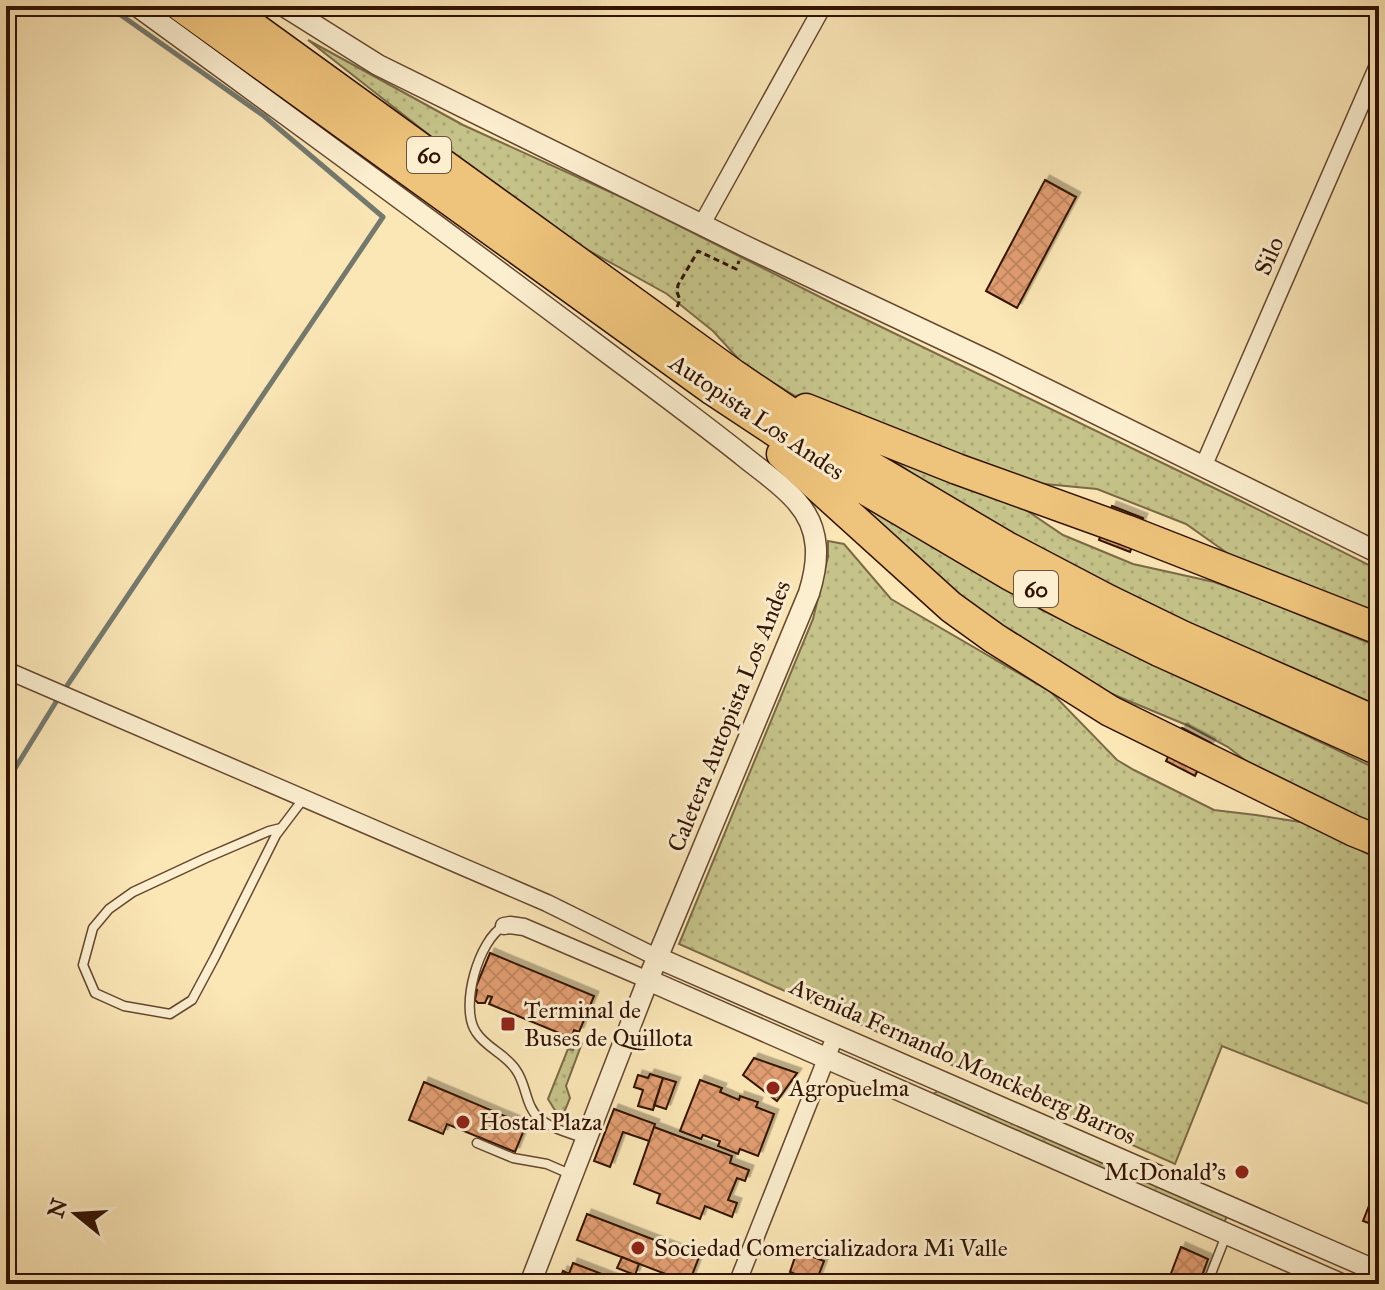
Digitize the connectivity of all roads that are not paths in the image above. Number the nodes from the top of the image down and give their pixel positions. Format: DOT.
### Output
graph roads {
  1 [pos="137,6"];
  2 [pos="181,6"];
  3 [pos="224,6"];
  4 [pos="284,6"];
  5 [pos="823,6"];
  6 [pos="1379,63"];
  7 [pos="702,224"];
  8 [pos="724,382"];
  9 [pos="1203,467"];
  10 [pos="1379,553"];
  11 [pos="1379,629"];
  12 [pos="6,670"];
  13 [pos="1379,723"];
  14 [pos="1379,750"];
  15 [pos="305,798"];
  16 [pos="281,828"];
  17 [pos="1379,841"];
  18 [pos="504,926"];
  19 [pos="658,958"];
  20 [pos="648,980"];
  21 [pos="836,1034"];
  22 [pos="826,1057"];
  23 [pos="587,1139"];
  24 [pos="477,1143"];
  25 [pos="572,1176"];
  26 [pos="1241,1211"];
  27 [pos="1227,1233"];
  28 [pos="1379,1272"];
  29 [pos="530,1284"];
  30 [pos="737,1284"];
  31 [pos="1207,1284"];
  32 [pos="1341,1284"];
  1 -- 19 [label="street, Caletera Autopista Los Andes"];
  2 -- 8 [label="highway, Autopista Los Andes / 60"];
  3 -- 8 [label="highway, Autopista Los Andes / 60"];
  4 -- 7 [label="street"];
  5 -- 7 [label="street"];
  6 -- 9 [label="street, Silo"];
  7 -- 9 [label="street"];
  8 -- 11 [label="highway"];
  8 -- 13 [label="highway, Autopista Los Andes / 60"];
  8 -- 14 [label="highway, Autopista Los Andes / 60"];
  8 -- 17 [label="highway"];
  9 -- 10 [label="street"];
  12 -- 15 [label="street"];
  15 -- 16 [label="lane"];
  15 -- 19 [label="street"];
  16 -- 16 [label="lane"];
  18 -- 20 [label="street"];
  18 -- 23 [label="lane"];
  19 -- 20 [label="street, Caletera Autopista Los Andes"];
  19 -- 21 [label="street, Avenida Fernando Monckeberg Barros"];
  20 -- 22 [label="street, Avenida Fernando Monckeberg Barros"];
  20 -- 23 [label="street, Caletera Autopista Los Andes"];
  21 -- 22 [label="street"];
  21 -- 26 [label="street, Avenida Fernando Monckeberg Barros"];
  22 -- 27 [label="street, Avenida Fernando Monckeberg Barros"];
  22 -- 30 [label="street"];
  23 -- 25 [label="street, Caletera Autopista Los Andes"];
  24 -- 25 [label="lane"];
  25 -- 29 [label="street, Caletera Autopista Los Andes"];
  26 -- 27 [label="street"];
  26 -- 28 [label="street, Avenida Fernando Monckeberg Barros"];
  27 -- 31 [label="lane"];
  27 -- 32 [label="street, Avenida Fernando Monckeberg Barros"];
}
